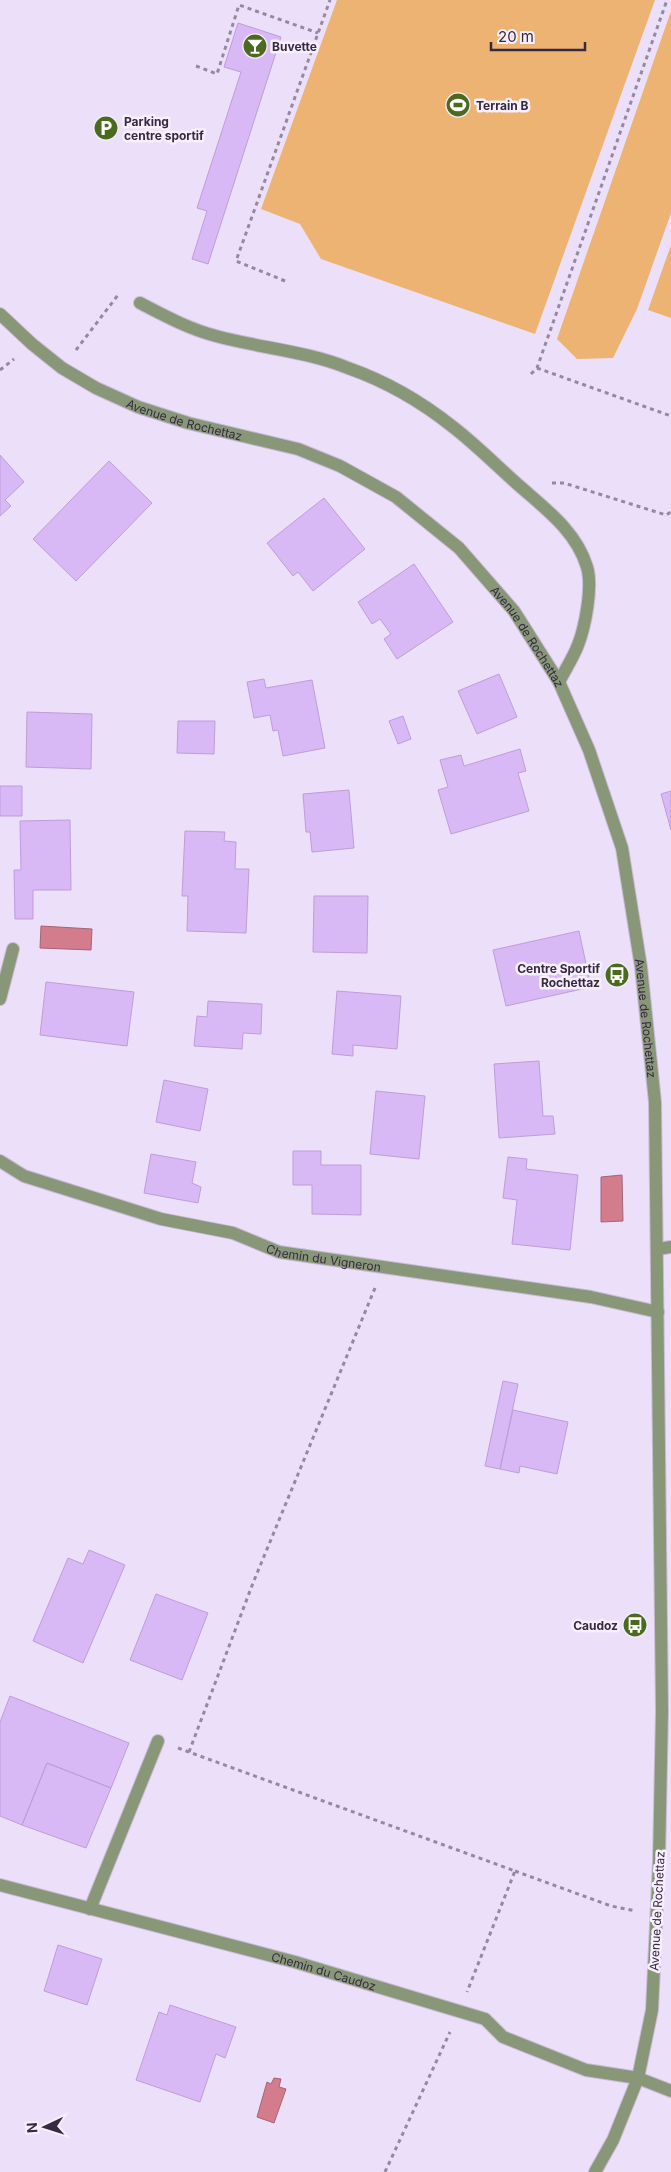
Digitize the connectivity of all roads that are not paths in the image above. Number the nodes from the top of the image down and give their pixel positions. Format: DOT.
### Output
graph roads {
  1 [pos="140,303"];
  2 [pos="0,314"];
  3 [pos="559,682"];
  4 [pos="13,949"];
  5 [pos="0,999"];
  6 [pos="0,1161"];
  7 [pos="671,1247"];
  8 [pos="658,1249"];
  9 [pos="658,1312"];
  10 [pos="158,1741"];
  11 [pos="0,1885"];
  12 [pos="90,1909"];
  13 [pos="638,2078"];
  14 [pos="671,2091"];
  15 [pos="595,2172"];
  1 -- 3 [label="street"];
  2 -- 3 [label="street, Avenue de Rochettaz"];
  3 -- 8 [label="street, Avenue de Rochettaz"];
  4 -- 5 [label="street"];
  6 -- 9 [label="street, Chemin du Vigneron"];
  7 -- 8 [label="street"];
  8 -- 9 [label="street, Avenue de Rochettaz"];
  9 -- 13 [label="street, Avenue de Rochettaz"];
  10 -- 12 [label="street"];
  11 -- 12 [label="street, Chemin du Caudoz"];
  12 -- 13 [label="street, Chemin du Caudoz"];
  13 -- 14 [label="street, Chemin du Caudoz"];
  13 -- 15 [label="street, Avenue de Rochettaz"];
}
